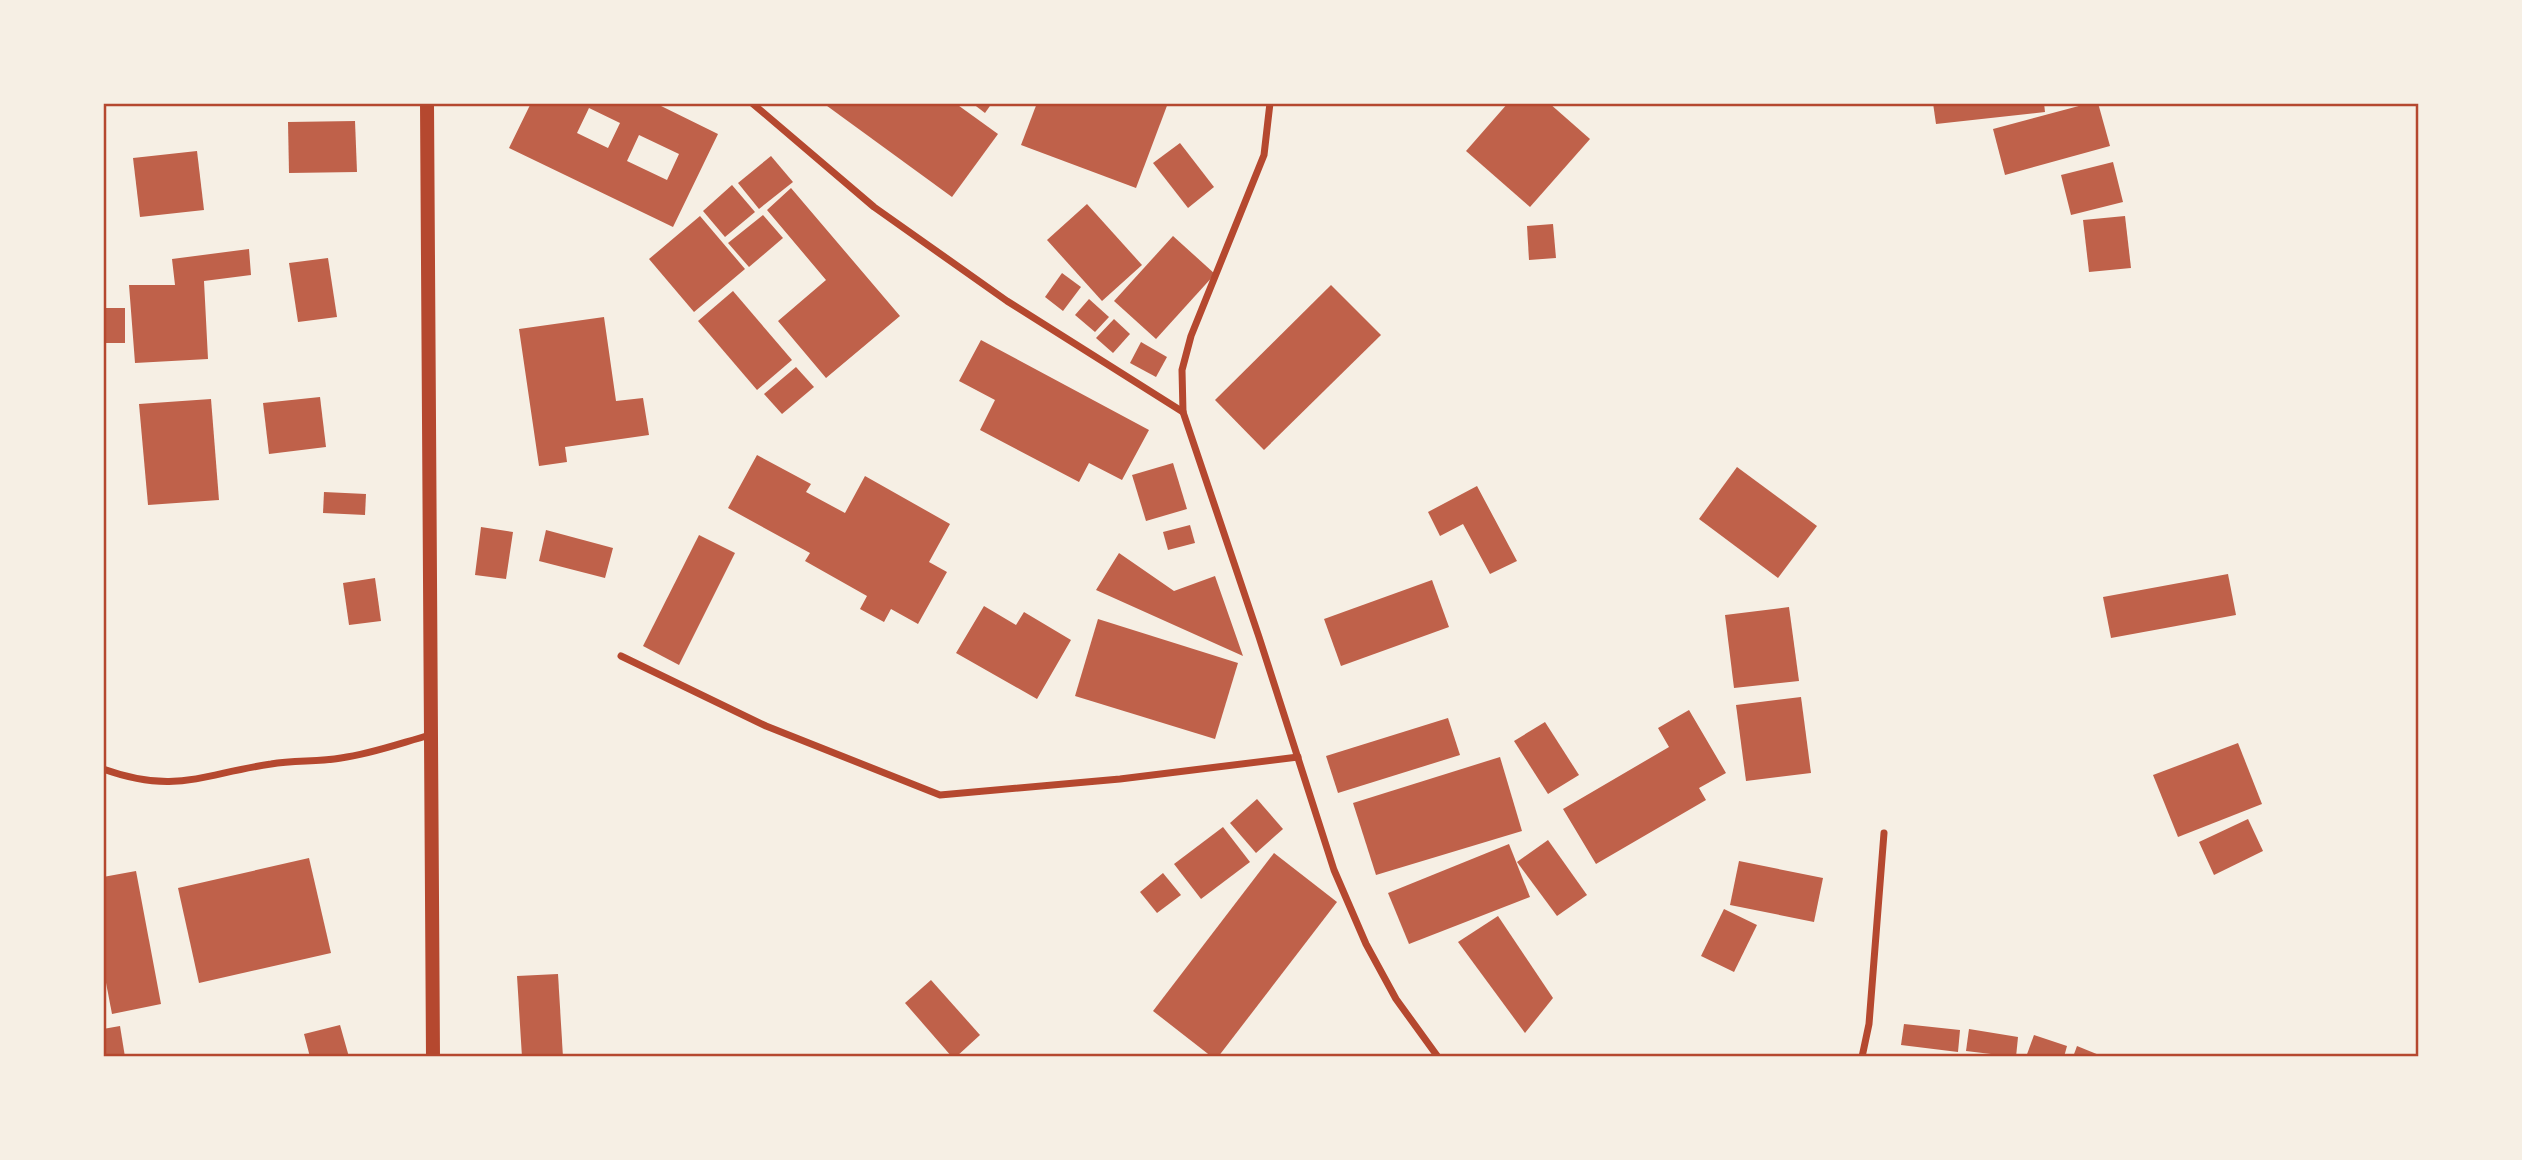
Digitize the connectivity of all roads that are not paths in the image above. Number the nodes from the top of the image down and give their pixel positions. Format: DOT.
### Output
graph roads {
  1 [pos="427,103"];
  2 [pos="752,103"];
  3 [pos="1270,103"];
  4 [pos="1183,412"];
  5 [pos="621,656"];
  6 [pos="429,735"];
  7 [pos="1298,757"];
  8 [pos="103,769"];
  9 [pos="1884,833"];
  10 [pos="433,1057"];
  11 [pos="1438,1057"];
  12 [pos="1862,1057"];
  1 -- 6 [label="main road"];
  2 -- 4 [label="street"];
  3 -- 4 [label="street"];
  4 -- 7 [label="street"];
  5 -- 7 [label="street"];
  6 -- 8 [label="street"];
  6 -- 10 [label="main road"];
  7 -- 11 [label="street"];
  9 -- 12 [label="street"];
}
